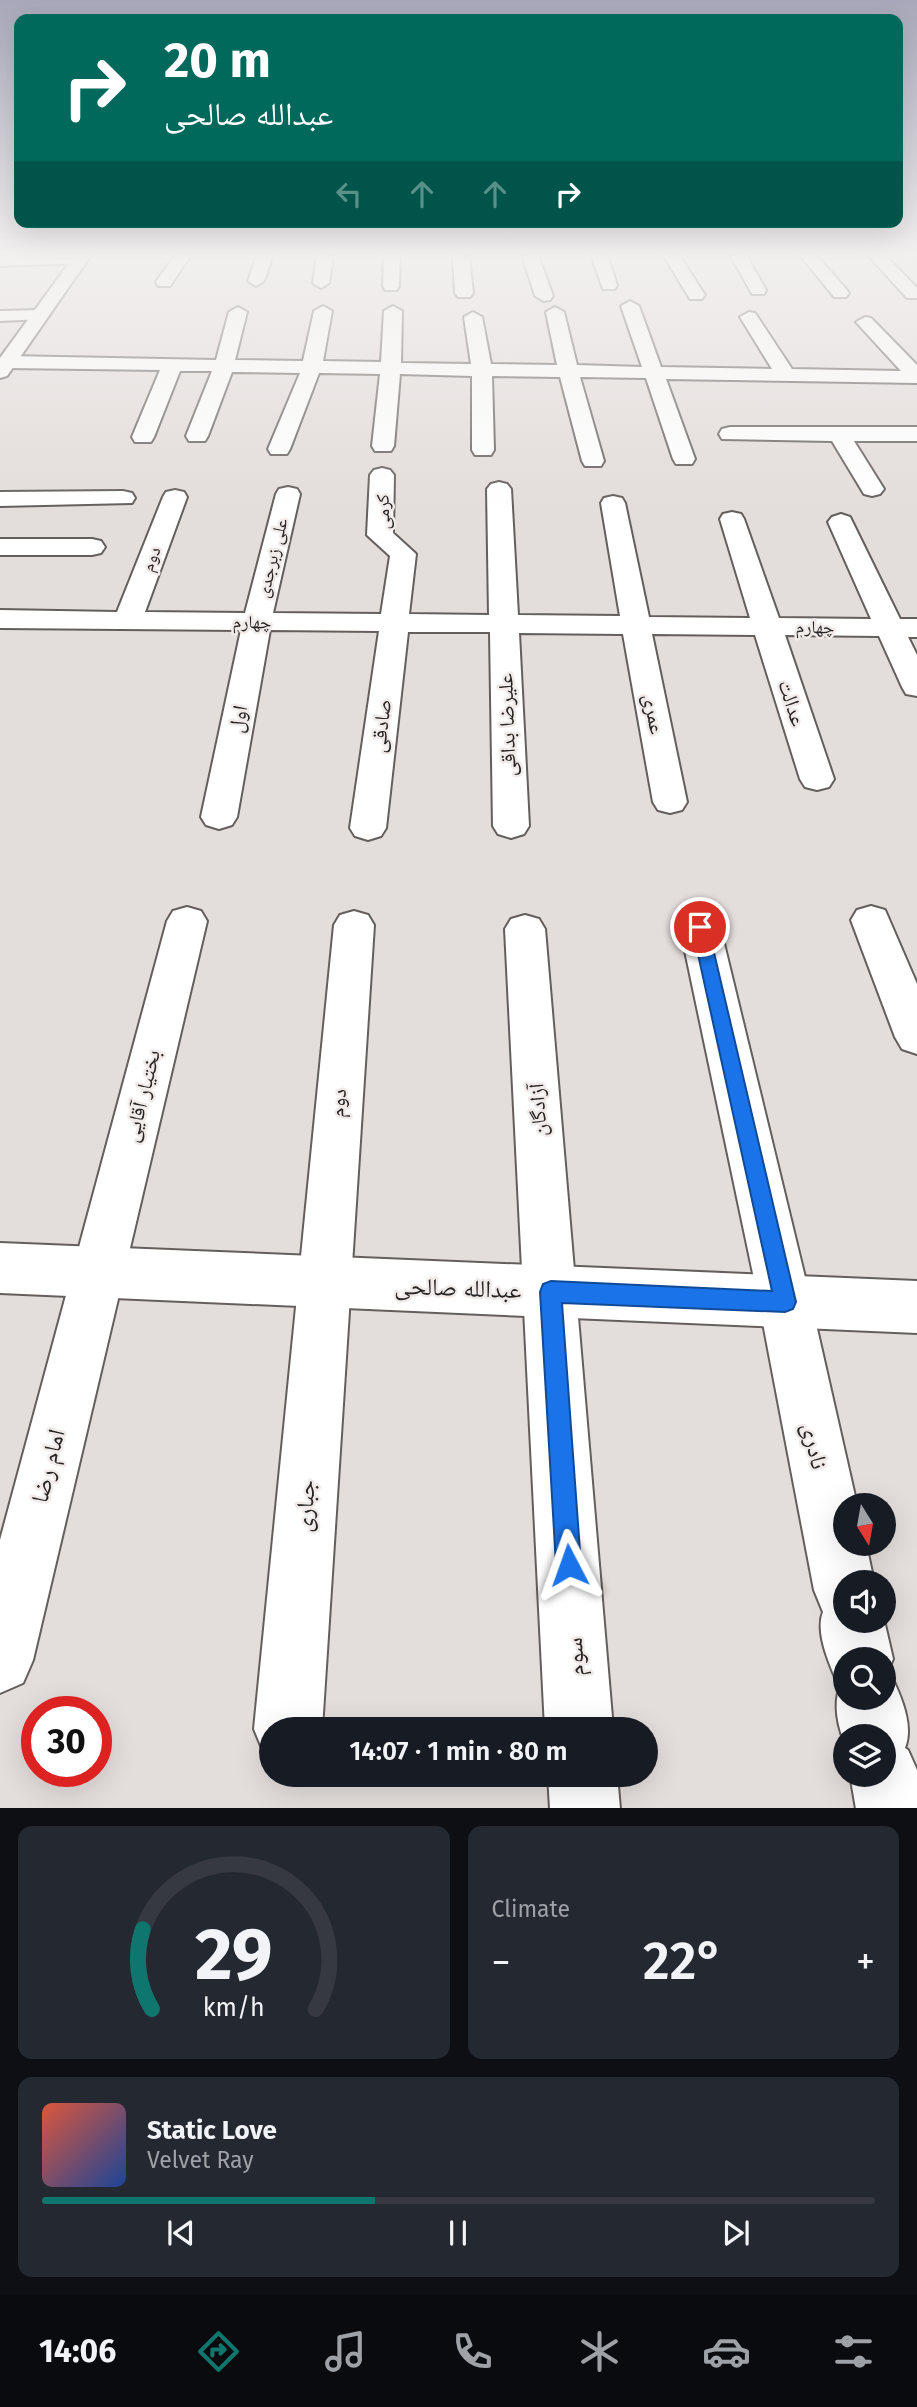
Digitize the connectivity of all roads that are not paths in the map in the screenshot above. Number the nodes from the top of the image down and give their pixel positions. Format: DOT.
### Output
graph roads {
  1 [pos="23,339"];
  2 [pos="231,339"];
  3 [pos="317,339"];
  4 [pos="392,339"];
  5 [pos="477,339"];
  6 [pos="561,339"];
  7 [pos="641,339"];
  8 [pos="763,339"];
  9 [pos="880,339"];
  10 [pos="172,365"];
  11 [pos="224,366"];
  12 [pos="4,367"];
  13 [pos="312,367"];
  14 [pos="391,368"];
  15 [pos="482,370"];
  16 [pos="568,371"];
  17 [pos="652,373"];
  18 [pos="762,374"];
  19 [pos="786,375"];
  20 [pos="912,376"];
  21 [pos="917,400"];
  22 [pos="794,433"];
  23 [pos="730,434"];
  24 [pos="839,434"];
  25 [pos="917,434"];
  26 [pos="197,436"];
  27 [pos="143,437"];
  28 [pos="383,446"];
  29 [pos="279,449"];
  30 [pos="483,450"];
  31 [pos="684,459"];
  32 [pos="593,461"];
  33 [pos="382,475"];
  34 [pos="499,489"];
  35 [pos="872,489"];
  36 [pos="288,494"];
  37 [pos="175,497"];
  38 [pos="123,498"];
  39 [pos="0,499"];
  40 [pos="613,503"];
  41 [pos="732,519"];
  42 [pos="841,522"];
  43 [pos="0,547"];
  44 [pos="92,547"];
  45 [pos="0,620"];
  46 [pos="127,621"];
  47 [pos="257,622"];
  48 [pos="393,623"];
  49 [pos="504,624"];
  50 [pos="638,626"];
  51 [pos="767,627"];
  52 [pos="902,628"];
  53 [pos="917,687"];
  54 [pos="817,779"];
  55 [pos="670,802"];
  56 [pos="219,817"];
  57 [pos="511,826"];
  58 [pos="369,828"];
  59 [pos="871,920"];
  60 [pos="187,921"];
  61 [pos="354,925"];
  62 [pos="700,927"];
  63 [pos="525,929"];
  64 [pos="917,1037"];
  65 [pos="0,1268"];
  66 [pos="97,1272"];
  67 [pos="323,1282"];
  68 [pos="551,1292"];
  69 [pos="785,1302"];
  70 [pos="917,1307"];
  71 [pos="841,1570"];
  72 [pos="0,1660"];
  73 [pos="289,1717"];
  74 [pos="578,1717"];
  75 [pos="583,1787"];
  76 [pos="887,1787"];
  77 [pos="584,1808"];
  78 [pos="891,1808"];
  1 -- 12 [label="street"];
  2 -- 11 [label="street"];
  3 -- 13 [label="street"];
  4 -- 14 [label="street"];
  5 -- 15 [label="street"];
  6 -- 16 [label="street"];
  7 -- 17 [label="street"];
  8 -- 19 [label="street"];
  9 -- 20 [label="street"];
  10 -- 11 [label="street"];
  10 -- 12 [label="street"];
  10 -- 27 [label="street"];
  11 -- 13 [label="street"];
  11 -- 26 [label="street"];
  13 -- 14 [label="street"];
  13 -- 29 [label="street"];
  14 -- 15 [label="street"];
  14 -- 28 [label="street"];
  15 -- 16 [label="street"];
  15 -- 30 [label="street"];
  16 -- 17 [label="street"];
  16 -- 32 [label="street"];
  17 -- 18 [label="street"];
  17 -- 31 [label="street"];
  18 -- 19 [label="street"];
  18 -- 22 [label="street"];
  19 -- 20 [label="street"];
  20 -- 21 [label="street"];
  22 -- 23 [label="street"];
  22 -- 24 [label="street"];
  24 -- 25 [label="street"];
  24 -- 35 [label="street"];
  33 -- 48 [label="street, کرمی"];
  34 -- 49 [label="street"];
  36 -- 47 [label="street, علی زبرجدی"];
  37 -- 46 [label="street, دوم"];
  38 -- 39 [label="street"];
  40 -- 50 [label="street, عمری"];
  41 -- 51 [label="street, عدالت"];
  42 -- 52 [label="street"];
  43 -- 44 [label="street"];
  45 -- 46 [label="street, چهارم"];
  46 -- 47 [label="street, چهارم"];
  47 -- 48 [label="street, چهارم"];
  47 -- 56 [label="street, اول"];
  48 -- 49 [label="street, چهارم"];
  48 -- 58 [label="street, صادقی"];
  49 -- 50 [label="street, چهارم"];
  49 -- 57 [label="street, علیرضا بداقی"];
  50 -- 51 [label="street, چهارم"];
  50 -- 55 [label="street, عمری"];
  51 -- 52 [label="street, چهارم"];
  51 -- 54 [label="street, عدالت"];
  52 -- 53 [label="street"];
  59 -- 64 [label="street"];
  60 -- 66 [label="street, بختیار آقایی"];
  61 -- 67 [label="street, دوم"];
  62 -- 69 [label="street, نادری"];
  63 -- 68 [label="street, آزادگان"];
  65 -- 66 [label="street, عبدالله صالحی"];
  66 -- 67 [label="street, عبدالله صالحی"];
  66 -- 72 [label="street, امام رضا"];
  67 -- 68 [label="street, عبدالله صالحی"];
  67 -- 73 [label="street, جباری"];
  68 -- 69 [label="street, عبدالله صالحی"];
  68 -- 74 [label="street, سوم"];
  69 -- 70 [label="street, عبدالله صالحی"];
  69 -- 71 [label="street, نادری"];
  75 -- 77 [label="street"];
  76 -- 78 [label="street"];
}
